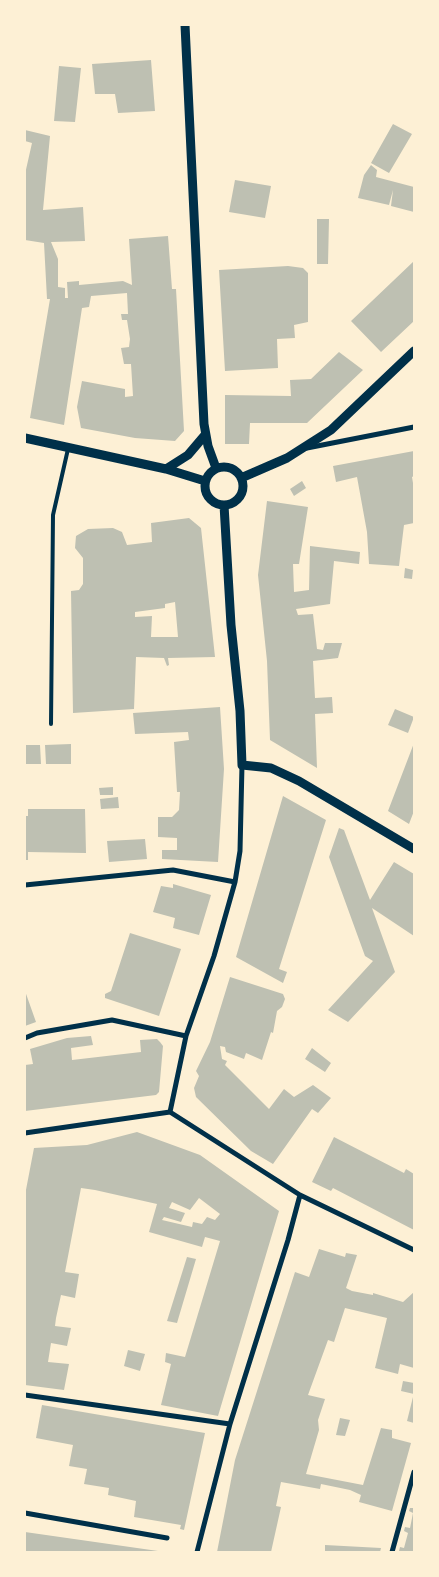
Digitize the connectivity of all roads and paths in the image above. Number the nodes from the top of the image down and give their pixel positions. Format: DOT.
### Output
graph roads {
  1 [pos="185,25"];
  2 [pos="414,351"];
  3 [pos="414,427"];
  4 [pos="205,434"];
  5 [pos="25,438"];
  6 [pos="68,449"];
  7 [pos="304,449"];
  8 [pos="216,468"];
  9 [pos="166,469"];
  10 [pos="242,478"];
  11 [pos="205,481"];
  12 [pos="224,505"];
  13 [pos="51,724"];
  14 [pos="242,765"];
  15 [pos="414,849"];
  16 [pos="235,882"];
  17 [pos="25,885"];
  18 [pos="186,1036"];
  19 [pos="25,1038"];
  20 [pos="170,1112"];
  21 [pos="25,1133"];
  22 [pos="300,1194"];
  23 [pos="414,1250"];
  24 [pos="25,1395"];
  25 [pos="230,1424"];
  26 [pos="414,1472"];
  27 [pos="25,1513"];
  28 [pos="166,1538"];
  29 [pos="197,1552"];
  30 [pos="392,1552"];
  1 -- 4 [label="street"];
  2 -- 7 [label="street"];
  3 -- 7 [label="street"];
  4 -- 8 [label="street"];
  4 -- 9 [label="street"];
  5 -- 6 [label="street"];
  6 -- 9 [label="street"];
  6 -- 13 [label="lane"];
  7 -- 10 [label="street"];
  8 -- 10 [label="street"];
  8 -- 11 [label="street"];
  9 -- 11 [label="street"];
  10 -- 12 [label="street"];
  11 -- 12 [label="street"];
  12 -- 14 [label="street"];
  14 -- 15 [label="street"];
  14 -- 16 [label="street"];
  16 -- 17 [label="street"];
  16 -- 18 [label="street"];
  18 -- 19 [label="street"];
  18 -- 20 [label="street"];
  20 -- 21 [label="street"];
  20 -- 22 [label="street"];
  22 -- 23 [label="street"];
  22 -- 25 [label="street"];
  24 -- 25 [label="street"];
  25 -- 29 [label="street"];
  26 -- 30 [label="street"];
  27 -- 28 [label="street"];
}
